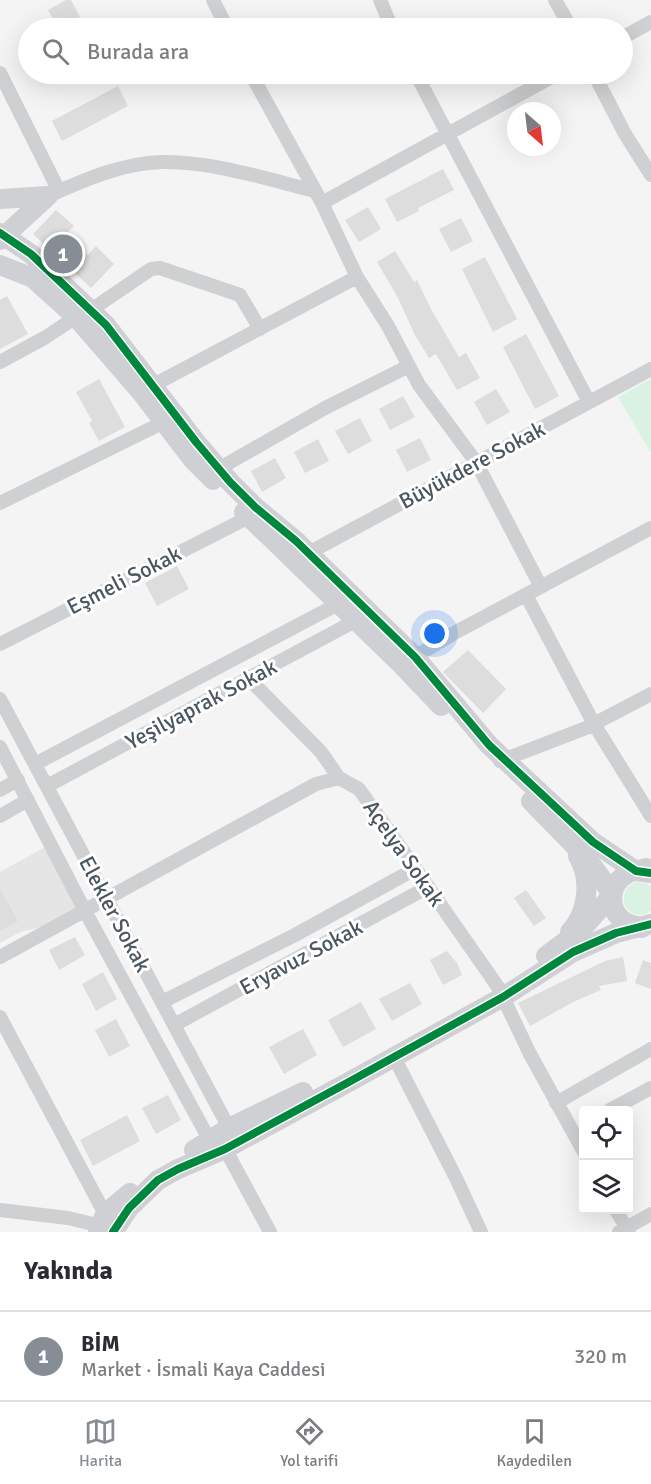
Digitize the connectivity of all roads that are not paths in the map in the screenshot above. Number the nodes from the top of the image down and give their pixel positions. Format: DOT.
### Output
graph roads {
  1 [pos="213,0"];
  2 [pos="380,0"];
  3 [pos="555,0"];
  4 [pos="222,18"];
  5 [pos="388,18"];
  6 [pos="565,18"];
  7 [pos="651,22"];
  8 [pos="633,32"];
  9 [pos="0,73"];
  10 [pos="256,84"];
  11 [pos="421,84"];
  12 [pos="538,84"];
  13 [pos="599,84"];
  14 [pos="447,133"];
  15 [pos="651,175"];
  16 [pos="53,193"];
  17 [pos="318,197"];
  18 [pos="0,199"];
  19 [pos="1,236"];
  20 [pos="0,265"];
  21 [pos="357,277"];
  22 [pos="83,314"];
  23 [pos="260,329"];
  24 [pos="651,355"];
  25 [pos="0,362"];
  26 [pos="409,366"];
  27 [pos="648,370"];
  28 [pos="147,388"];
  29 [pos="589,402"];
  30 [pos="164,422"];
  31 [pos="476,462"];
  32 [pos="213,472"];
  33 [pos="0,503"];
  34 [pos="249,517"];
  35 [pos="651,528"];
  36 [pos="301,557"];
  37 [pos="541,587"];
  38 [pos="526,595"];
  39 [pos="338,604"];
  40 [pos="355,621"];
  41 [pos="0,644"];
  42 [pos="408,661"];
  43 [pos="248,678"];
  44 [pos="651,694"];
  45 [pos="0,699"];
  46 [pos="594,724"];
  47 [pos="0,747"];
  48 [pos="500,761"];
  49 [pos="35,764"];
  50 [pos="339,778"];
  51 [pos="18,780"];
  52 [pos="46,786"];
  53 [pos="0,790"];
  54 [pos="28,800"];
  55 [pos="0,816"];
  56 [pos="651,816"];
  57 [pos="569,841"];
  58 [pos="416,869"];
  59 [pos="646,870"];
  60 [pos="428,887"];
  61 [pos="612,895"];
  62 [pos="106,899"];
  63 [pos="85,910"];
  64 [pos="647,928"];
  65 [pos="553,951"];
  66 [pos="0,957"];
  67 [pos="500,992"];
  68 [pos="162,1002"];
  69 [pos="0,1017"];
  70 [pos="174,1025"];
  71 [pos="651,1049"];
  72 [pos="394,1057"];
  73 [pos="651,1088"];
  74 [pos="556,1103"];
  75 [pos="617,1106"];
  76 [pos="578,1129"];
  77 [pos="220,1139"];
  78 [pos="0,1210"];
  79 [pos="618,1214"];
  80 [pos="651,1214"];
  81 [pos="104,1226"];
  82 [pos="625,1230"];
  83 [pos="270,1232"];
  84 [pos="480,1232"];
  1 -- 4 [label="street"];
  2 -- 5 [label="street"];
  3 -- 6 [label="street"];
  7 -- 8 [label="street"];
  9 -- 16 [label="street"];
  10 -- 17 [label="street"];
  11 -- 14 [label="street"];
  12 -- 14 [label="street"];
  13 -- 15 [label="street"];
  14 -- 17 [label="street"];
  14 -- 29 [label="street"];
  16 -- 17 [label="street"];
  16 -- 18 [label="street"];
  16 -- 19 [label="street"];
  17 -- 21 [label="street"];
  19 -- 22 [label="street"];
  20 -- 22 [label="street"];
  21 -- 23 [label="street"];
  21 -- 26 [label="street"];
  22 -- 23 [label="street"];
  22 -- 25 [label="street"];
  22 -- 28 [label="street"];
  23 -- 28 [label="street"];
  24 -- 27 [label="street"];
  26 -- 31 [label="street"];
  26 -- 32 [label="street"];
  27 -- 29 [label="street, Büyükdere Sokak"];
  28 -- 30 [label="street"];
  28 -- 32 [label="street"];
  29 -- 31 [label="street, Büyükdere Sokak"];
  30 -- 32 [label="street"];
  30 -- 33 [label="street"];
  31 -- 36 [label="street, Büyükdere Sokak"];
  31 -- 37 [label="street"];
  32 -- 34 [label="street"];
  32 -- 36 [label="street"];
  34 -- 36 [label="street"];
  34 -- 41 [label="street, Eşmeli Sokak"];
  35 -- 37 [label="street"];
  36 -- 39 [label="street"];
  36 -- 42 [label="street"];
  37 -- 38 [label="street"];
  38 -- 42 [label="street"];
  38 -- 46 [label="street"];
  39 -- 40 [label="street"];
  39 -- 49 [label="street, Yeşilyaprak Sokak"];
  40 -- 42 [label="street"];
  40 -- 43 [label="street, Yeşilyaprak Sokak"];
  42 -- 48 [label="street"];
  43 -- 50 [label="street, Açelya Sokak"];
  43 -- 52 [label="street, Yeşilyaprak Sokak"];
  44 -- 46 [label="street"];
  45 -- 49 [label="street, Elekler Sokak"];
  46 -- 48 [label="street"];
  46 -- 56 [label="street"];
  47 -- 51 [label="street, Elekler Sokak"];
  48 -- 57 [label="street"];
  48 -- 59 [label="street"];
  49 -- 52 [label="street, Elekler Sokak"];
  50 -- 58 [label="street, Açelya Sokak"];
  50 -- 62 [label="street"];
  51 -- 53 [label="street"];
  51 -- 54 [label="street, Elekler Sokak"];
  52 -- 62 [label="street, Elekler Sokak"];
  54 -- 55 [label="street"];
  54 -- 63 [label="street, Elekler Sokak"];
  57 -- 61 [label="street"];
  57 -- 65 [label="street"];
  58 -- 60 [label="street, Açelya Sokak"];
  58 -- 68 [label="street, Eryavuz Sokak"];
  59 -- 61 [label="street"];
  60 -- 67 [label="street, Açelya Sokak"];
  60 -- 70 [label="street, Eryavuz Sokak"];
  61 -- 64 [label="street"];
  61 -- 65 [label="street"];
  62 -- 63 [label="street"];
  62 -- 68 [label="street, Elekler Sokak"];
  63 -- 66 [label="street"];
  63 -- 77 [label="street, Elekler Sokak"];
  64 -- 67 [label="street"];
  65 -- 67 [label="street"];
  67 -- 72 [label="street"];
  67 -- 74 [label="street, Açelya Sokak"];
  67 -- 77 [label="street"];
  68 -- 70 [label="street, Elekler Sokak"];
  69 -- 81 [label="street"];
  70 -- 77 [label="street, Elekler Sokak"];
  71 -- 74 [label="street"];
  72 -- 77 [label="street"];
  72 -- 84 [label="street"];
  73 -- 75 [label="street"];
  74 -- 76 [label="street, Açelya Sokak"];
  77 -- 81 [label="street"];
  77 -- 83 [label="street"];
  78 -- 81 [label="street"];
  79 -- 82 [label="street"];
  80 -- 82 [label="street"];
}
